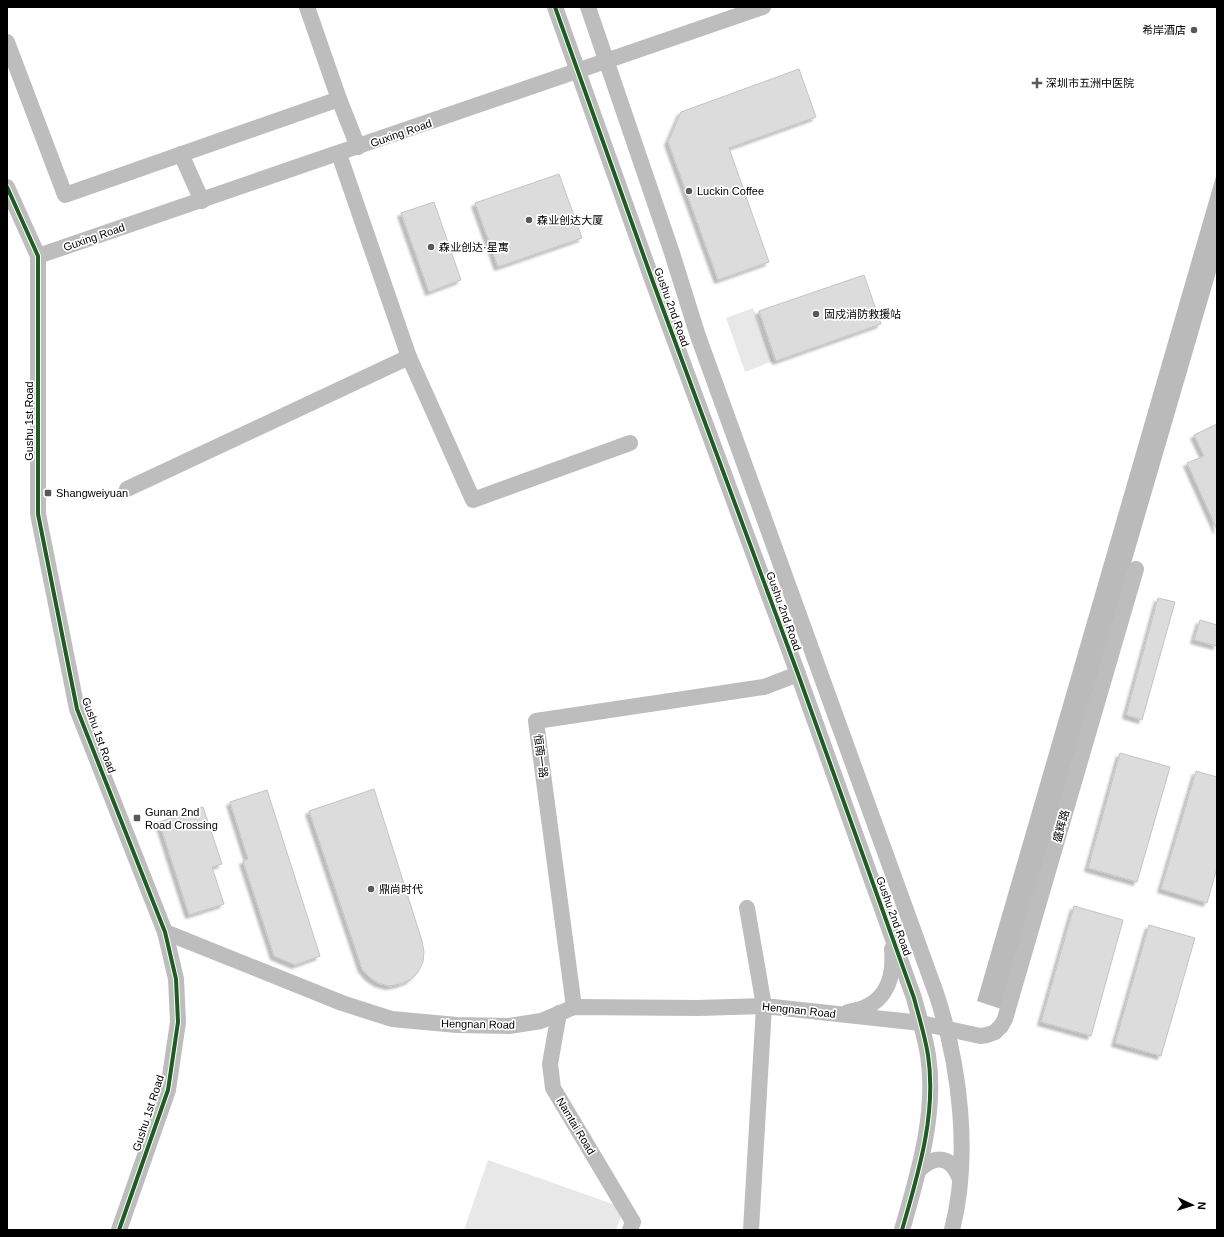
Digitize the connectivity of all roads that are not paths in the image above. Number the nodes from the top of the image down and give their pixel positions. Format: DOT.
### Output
graph roads {
  1 [pos="307,7"];
  2 [pos="555,7"];
  3 [pos="588,7"];
  4 [pos="763,7"];
  5 [pos="7,42"];
  6 [pos="607,60"];
  7 [pos="577,70"];
  8 [pos="339,99"];
  9 [pos="358,147"];
  10 [pos="181,154"];
  11 [pos="339,154"];
  12 [pos="7,187"];
  13 [pos="202,201"];
  14 [pos="38,256"];
  15 [pos="409,357"];
  16 [pos="630,443"];
  17 [pos="127,489"];
  18 [pos="1136,569"];
  19 [pos="798,674"];
  20 [pos="747,908"];
  21 [pos="889,930"];
  22 [pos="165,932"];
  23 [pos="764,1006"];
  24 [pos="574,1007"];
  25 [pos="559,1013"];
  26 [pos="838,1014"];
  27 [pos="921,1023"];
  28 [pos="947,1028"];
  29 [pos="919,1170"];
  30 [pos="960,1179"];
  31 [pos="118,1230"];
  32 [pos="630,1230"];
  33 [pos="752,1230"];
  34 [pos="902,1230"];
  35 [pos="952,1230"];
  1 -- 8 [label="street"];
  2 -- 7 [label="street, Gushu 2nd Road"];
  3 -- 6 [label="street, Gushu 2nd Road"];
  4 -- 6 [label="street, Guxing Road"];
  5 -- 10 [label="street"];
  6 -- 7 [label="street, Guxing Road"];
  6 -- 28 [label="street, Gushu 2nd Road"];
  7 -- 9 [label="street, Guxing Road"];
  7 -- 19 [label="street, Gushu 2nd Road"];
  8 -- 9 [label="street"];
  8 -- 10 [label="street"];
  9 -- 11 [label="street, Guxing Road"];
  10 -- 13 [label="street"];
  11 -- 13 [label="street, Guxing Road"];
  11 -- 15 [label="street"];
  12 -- 14 [label="street, Gushu 1st Road"];
  13 -- 14 [label="street, Guxing Road"];
  14 -- 22 [label="street, Gushu 1st Road"];
  15 -- 16 [label="street"];
  15 -- 17 [label="street"];
  18 -- 28 [label="street, 盛辉路"];
  19 -- 21 [label="street, Gushu 2nd Road"];
  19 -- 24 [label="street, 恒南一路"];
  20 -- 23 [label="street"];
  21 -- 26 [label="street"];
  21 -- 27 [label="street, Gushu 2nd Road"];
  22 -- 25 [label="street, Hengnan Road"];
  22 -- 31 [label="street, Gushu 1st Road"];
  23 -- 24 [label="street, Hengnan Road"];
  23 -- 26 [label="street, Hengnan Road"];
  23 -- 33 [label="street"];
  24 -- 25 [label="street, Hengnan Road"];
  25 -- 32 [label="street, Namtai Road"];
  26 -- 27 [label="street, Hengnan Road"];
  27 -- 28 [label="street, Hengnan Road"];
  27 -- 29 [label="street, Gushu 2nd Road"];
  28 -- 30 [label="street, Gushu 2nd Road"];
  29 -- 30 [label="street"];
  29 -- 34 [label="street, Gushu 2nd Road"];
  30 -- 35 [label="street, Gushu 2nd Road"];
}
